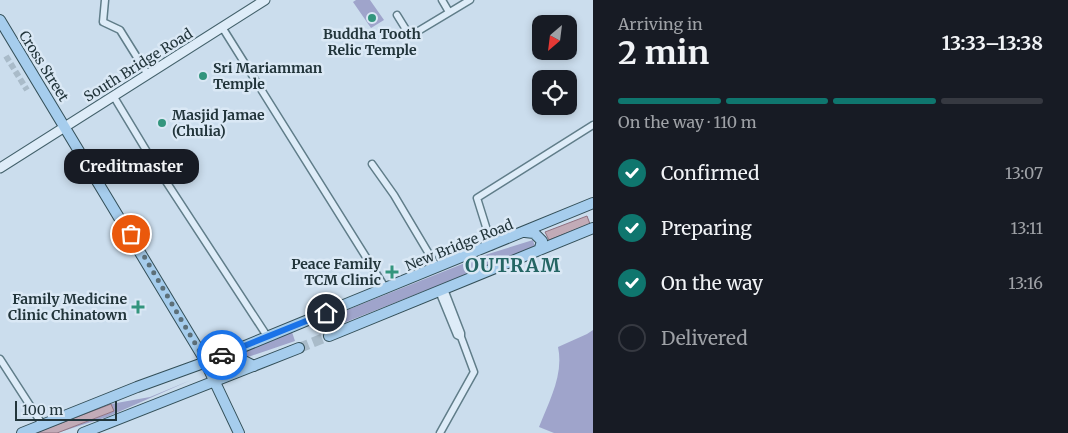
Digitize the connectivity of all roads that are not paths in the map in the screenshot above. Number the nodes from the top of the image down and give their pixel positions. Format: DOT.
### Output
graph roads {
  1 [pos="105,0"];
  2 [pos="265,0"];
  3 [pos="442,0"];
  4 [pos="470,0"];
  5 [pos="449,12"];
  6 [pos="397,15"];
  7 [pos="0,20"];
  8 [pos="222,28"];
  9 [pos="148,74"];
  10 [pos="114,97"];
  11 [pos="593,125"];
  12 [pos="65,126"];
  13 [pos="585,131"];
  14 [pos="593,132"];
  15 [pos="372,164"];
  16 [pos="0,168"];
  17 [pos="593,203"];
  18 [pos="593,228"];
  19 [pos="416,230"];
  20 [pos="525,232"];
  21 [pos="492,246"];
  22 [pos="540,248"];
  23 [pos="441,267"];
  24 [pos="426,273"];
  25 [pos="386,289"];
  26 [pos="441,290"];
  27 [pos="267,336"];
  28 [pos="329,336"];
  29 [pos="299,348"];
  30 [pos="234,349"];
  31 [pos="0,359"];
  32 [pos="206,362"];
  33 [pos="254,366"];
  34 [pos="217,382"];
  35 [pos="42,424"];
  36 [pos="22,433"];
  37 [pos="85,433"];
  38 [pos="239,433"];
  39 [pos="440,433"];
  1 -- 9 [label="street"];
  2 -- 8 [label="main road, South Bridge Road"];
  3 -- 5 [label="street"];
  4 -- 5 [label="street"];
  5 -- 6 [label="street"];
  7 -- 12 [label="main road, Cross Street"];
  8 -- 9 [label="main road, South Bridge Road"];
  8 -- 25 [label="street"];
  9 -- 10 [label="main road, South Bridge Road"];
  10 -- 12 [label="main road, South Bridge Road"];
  10 -- 27 [label="street"];
  11 -- 13 [label="street"];
  12 -- 16 [label="main road, South Bridge Road"];
  12 -- 32 [label="main road, Cross Street"];
  13 -- 14 [label="street"];
  13 -- 21 [label="street"];
  15 -- 19 [label="street"];
  17 -- 20 [label="main road, New Bridge Road"];
  18 -- 22 [label="main road"];
  19 -- 23 [label="street"];
  19 -- 24 [label="street"];
  20 -- 21 [label="main road, New Bridge Road"];
  20 -- 22 [label="main road"];
  21 -- 23 [label="main road, New Bridge Road"];
  22 -- 26 [label="main road"];
  23 -- 24 [label="main road, New Bridge Road"];
  24 -- 25 [label="main road, New Bridge Road"];
  25 -- 27 [label="main road, New Bridge Road"];
  26 -- 28 [label="main road"];
  26 -- 39 [label="street"];
  27 -- 30 [label="main road, New Bridge Road"];
  29 -- 33 [label="main road"];
  30 -- 32 [label="main road, New Bridge Road"];
  30 -- 33 [label="main road"];
  31 -- 35 [label="street"];
  32 -- 34 [label="main road, Cross Street"];
  32 -- 35 [label="main road, New Bridge Road"];
  33 -- 34 [label="main road"];
  34 -- 37 [label="main road"];
  34 -- 38 [label="main road, Cross Street"];
  35 -- 36 [label="main road, New Bridge Road"];
}
